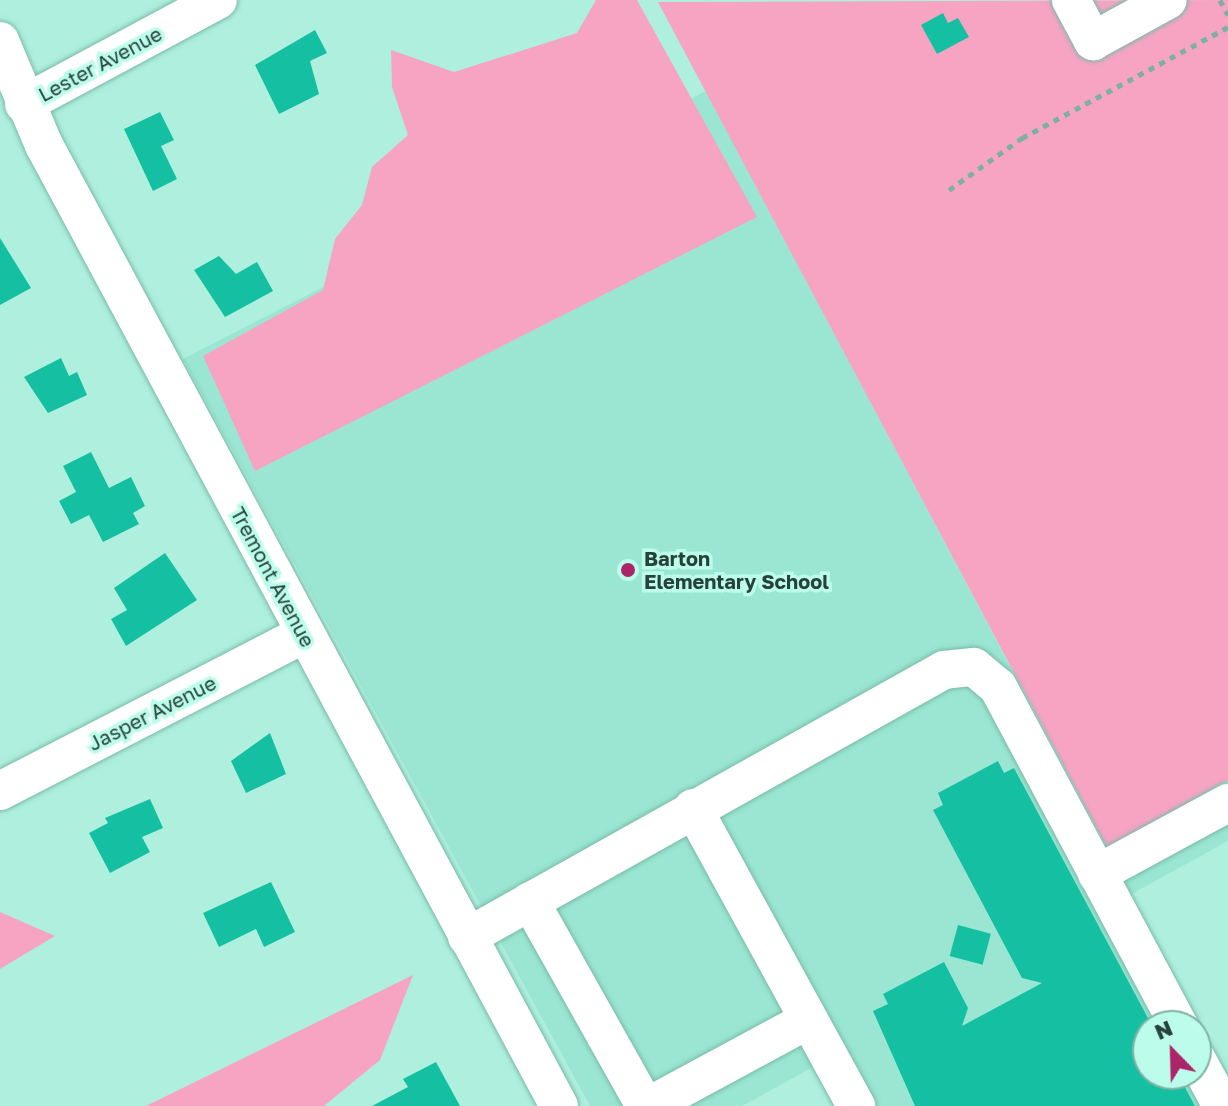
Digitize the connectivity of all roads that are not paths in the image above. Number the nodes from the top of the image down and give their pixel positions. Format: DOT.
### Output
graph roads {
  1 [pos="218,0"];
  2 [pos="1071,0"];
  3 [pos="1168,0"];
  4 [pos="0,41"];
  5 [pos="24,104"];
  6 [pos="304,634"];
  7 [pos="0,791"];
  8 [pos="1228,803"];
  9 [pos="693,808"];
  10 [pos="1097,874"];
  11 [pos="530,901"];
  12 [pos="467,937"];
  13 [pos="1170,1010"];
  14 [pos="808,1020"];
  15 [pos="1212,1088"];
  16 [pos="559,1106"];
  17 [pos="647,1106"];
  18 [pos="856,1106"];
  19 [pos="1222,1106"];
  1 -- 5 [label="street, Lester Avenue"];
  2 -- 3 [label="street"];
  4 -- 5 [label="street, Tremont Avenue"];
  5 -- 6 [label="street, Tremont Avenue"];
  6 -- 7 [label="street, Jasper Avenue"];
  6 -- 12 [label="street, Tremont Avenue"];
  8 -- 10 [label="street"];
  9 -- 10 [label="street"];
  9 -- 11 [label="street"];
  9 -- 14 [label="street"];
  10 -- 13 [label="street"];
  11 -- 12 [label="street"];
  11 -- 17 [label="street"];
  12 -- 16 [label="street, Tremont Avenue"];
  14 -- 17 [label="street"];
  14 -- 18 [label="street"];
  15 -- 19 [label="street"];
}
